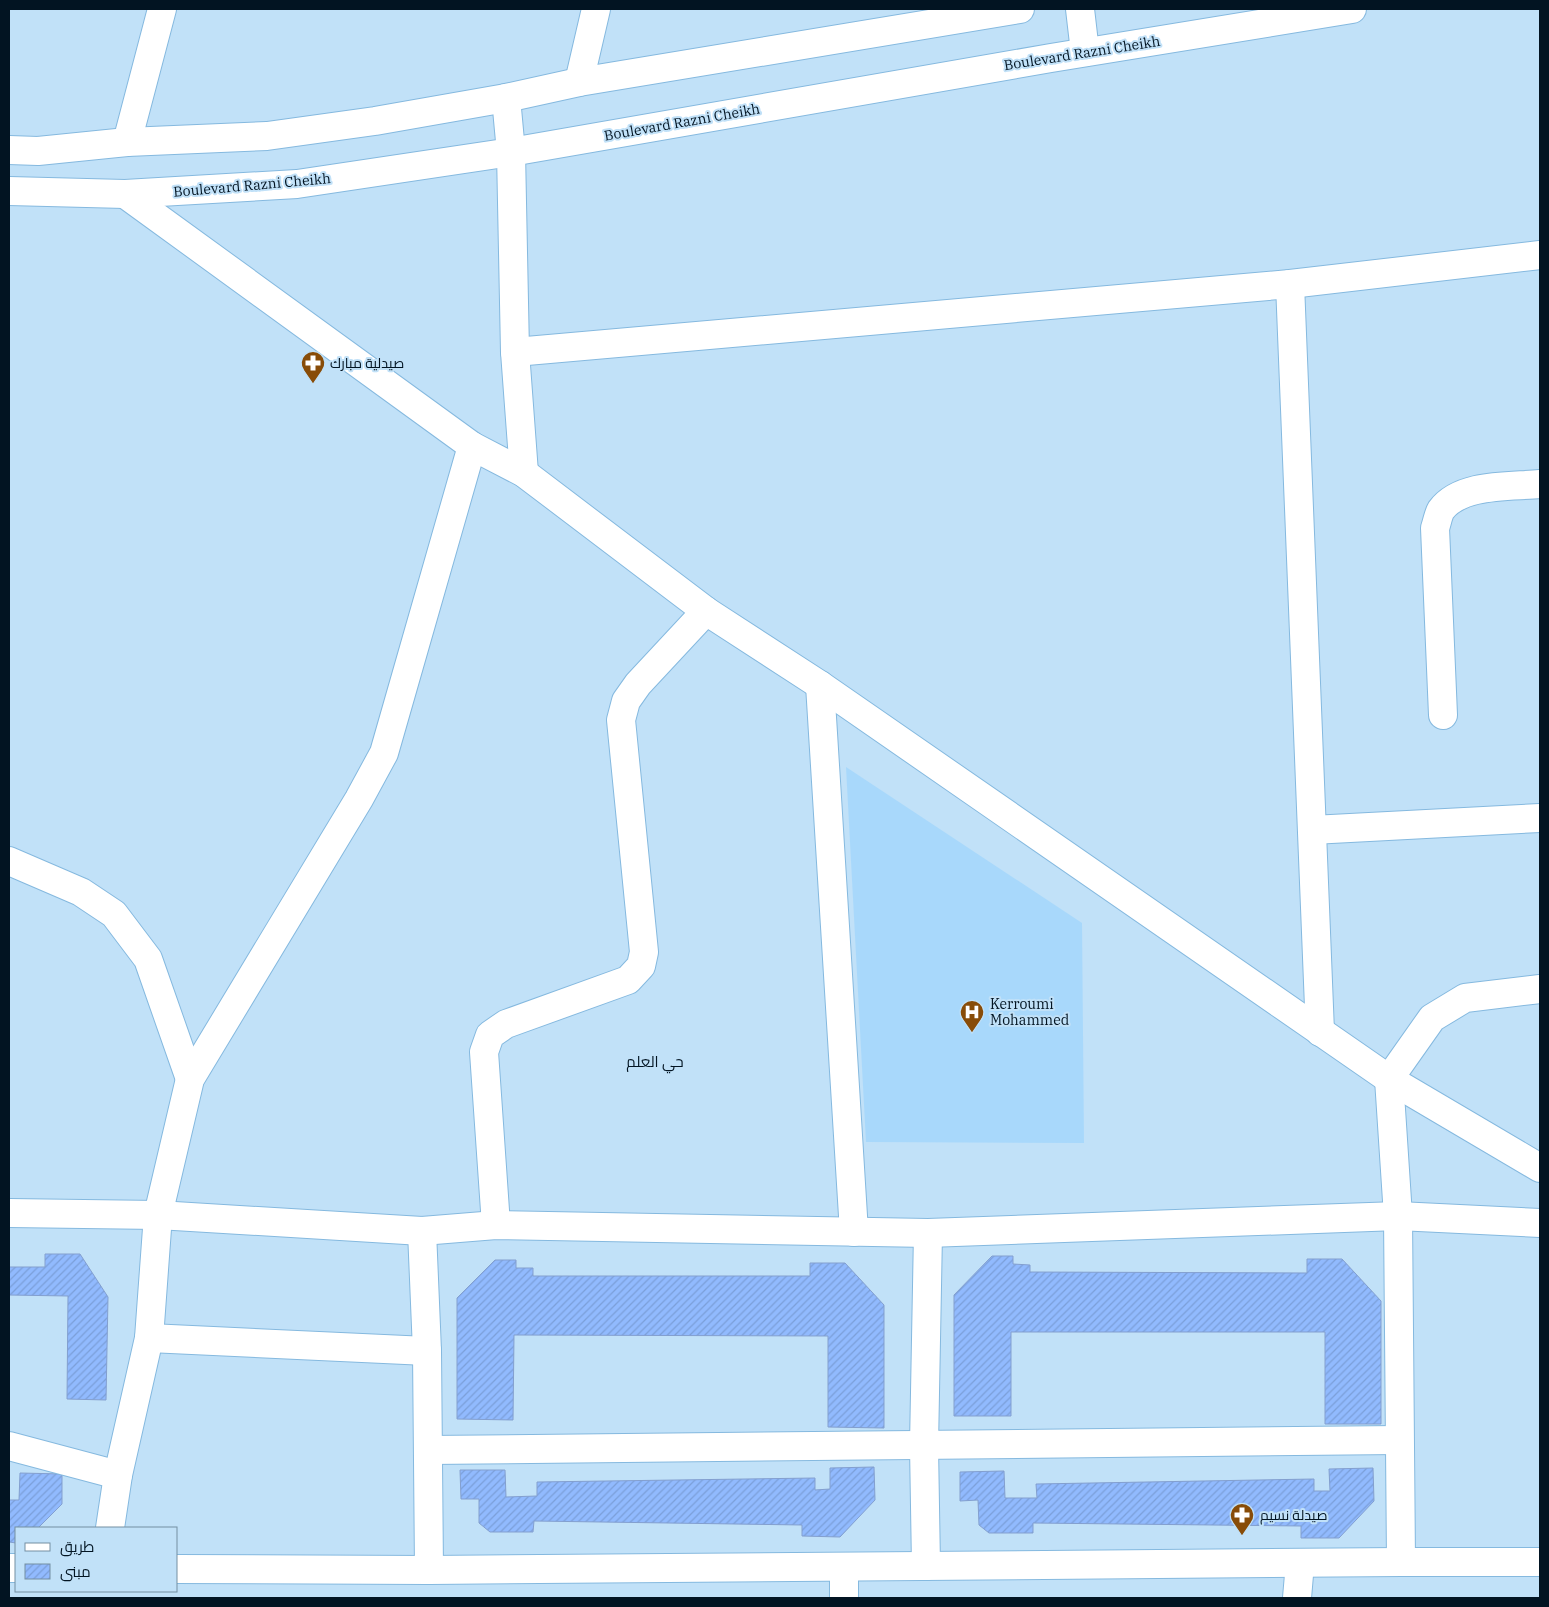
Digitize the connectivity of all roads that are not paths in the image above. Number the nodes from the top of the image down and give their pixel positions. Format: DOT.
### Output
graph roads {
  1 [pos="162,9"];
  2 [pos="596,9"];
  3 [pos="1020,9"];
  4 [pos="1080,9"];
  5 [pos="1352,9"];
  6 [pos="1085,52"];
  7 [pos="579,82"];
  8 [pos="506,98"];
  9 [pos="127,142"];
  10 [pos="9,150"];
  11 [pos="511,152"];
  12 [pos="9,191"];
  13 [pos="125,194"];
  14 [pos="1540,255"];
  15 [pos="1290,284"];
  16 [pos="515,352"];
  17 [pos="472,446"];
  18 [pos="524,473"];
  19 [pos="1540,484"];
  20 [pos="706,611"];
  21 [pos="820,685"];
  22 [pos="1443,715"];
  23 [pos="1540,818"];
  24 [pos="1312,830"];
  25 [pos="9,861"];
  26 [pos="1540,989"];
  27 [pos="1320,1032"];
  28 [pos="190,1079"];
  29 [pos="1389,1079"];
  30 [pos="1540,1168"];
  31 [pos="9,1213"];
  32 [pos="158,1215"];
  33 [pos="1398,1216"];
  34 [pos="1540,1223"];
  35 [pos="496,1225"];
  36 [pos="422,1231"];
  37 [pos="854,1232"];
  38 [pos="928,1233"];
  39 [pos="149,1338"];
  40 [pos="428,1351"];
  41 [pos="1399,1440"];
  42 [pos="9,1446"];
  43 [pos="924,1446"];
  44 [pos="428,1450"];
  45 [pos="118,1475"];
  46 [pos="110,1527"];
  47 [pos="1401,1562"];
  48 [pos="1540,1562"];
  49 [pos="1300,1563"];
  50 [pos="926,1566"];
  51 [pos="844,1567"];
  52 [pos="178,1569"];
  53 [pos="428,1570"];
  54 [pos="844,1598"];
  55 [pos="1296,1598"];
  1 -- 9 [label="street"];
  2 -- 7 [label="street"];
  3 -- 7 [label="street"];
  4 -- 6 [label="street"];
  5 -- 6 [label="street, Boulevard Razni Cheikh"];
  6 -- 11 [label="street, Boulevard Razni Cheikh"];
  7 -- 8 [label="street"];
  8 -- 9 [label="street"];
  8 -- 11 [label="street"];
  9 -- 10 [label="street"];
  11 -- 13 [label="street, Boulevard Razni Cheikh"];
  11 -- 16 [label="street"];
  12 -- 13 [label="street, Boulevard Razni Cheikh"];
  13 -- 17 [label="street"];
  14 -- 15 [label="street"];
  15 -- 16 [label="street"];
  15 -- 24 [label="street"];
  16 -- 18 [label="street"];
  17 -- 18 [label="street"];
  17 -- 28 [label="street"];
  18 -- 20 [label="street"];
  19 -- 22 [label="street"];
  20 -- 21 [label="street"];
  20 -- 35 [label="street"];
  21 -- 27 [label="street"];
  21 -- 37 [label="street"];
  23 -- 24 [label="street"];
  24 -- 27 [label="street"];
  25 -- 28 [label="street"];
  26 -- 29 [label="street"];
  27 -- 29 [label="street"];
  28 -- 32 [label="street"];
  29 -- 30 [label="street"];
  29 -- 33 [label="street"];
  31 -- 32 [label="street"];
  32 -- 36 [label="street"];
  32 -- 39 [label="street"];
  33 -- 34 [label="street"];
  33 -- 38 [label="street"];
  33 -- 41 [label="street"];
  35 -- 36 [label="street"];
  35 -- 37 [label="street"];
  36 -- 40 [label="street"];
  37 -- 38 [label="street"];
  38 -- 43 [label="street"];
  39 -- 40 [label="street"];
  39 -- 45 [label="street"];
  40 -- 44 [label="street"];
  41 -- 43 [label="street"];
  41 -- 47 [label="street"];
  42 -- 45 [label="street"];
  43 -- 44 [label="street"];
  43 -- 50 [label="street"];
  44 -- 53 [label="street"];
  45 -- 46 [label="street"];
  47 -- 48 [label="street"];
  47 -- 49 [label="street"];
  49 -- 50 [label="street"];
  49 -- 55 [label="street"];
  50 -- 51 [label="street"];
  51 -- 53 [label="street"];
  51 -- 54 [label="street"];
  52 -- 53 [label="street"];
}
